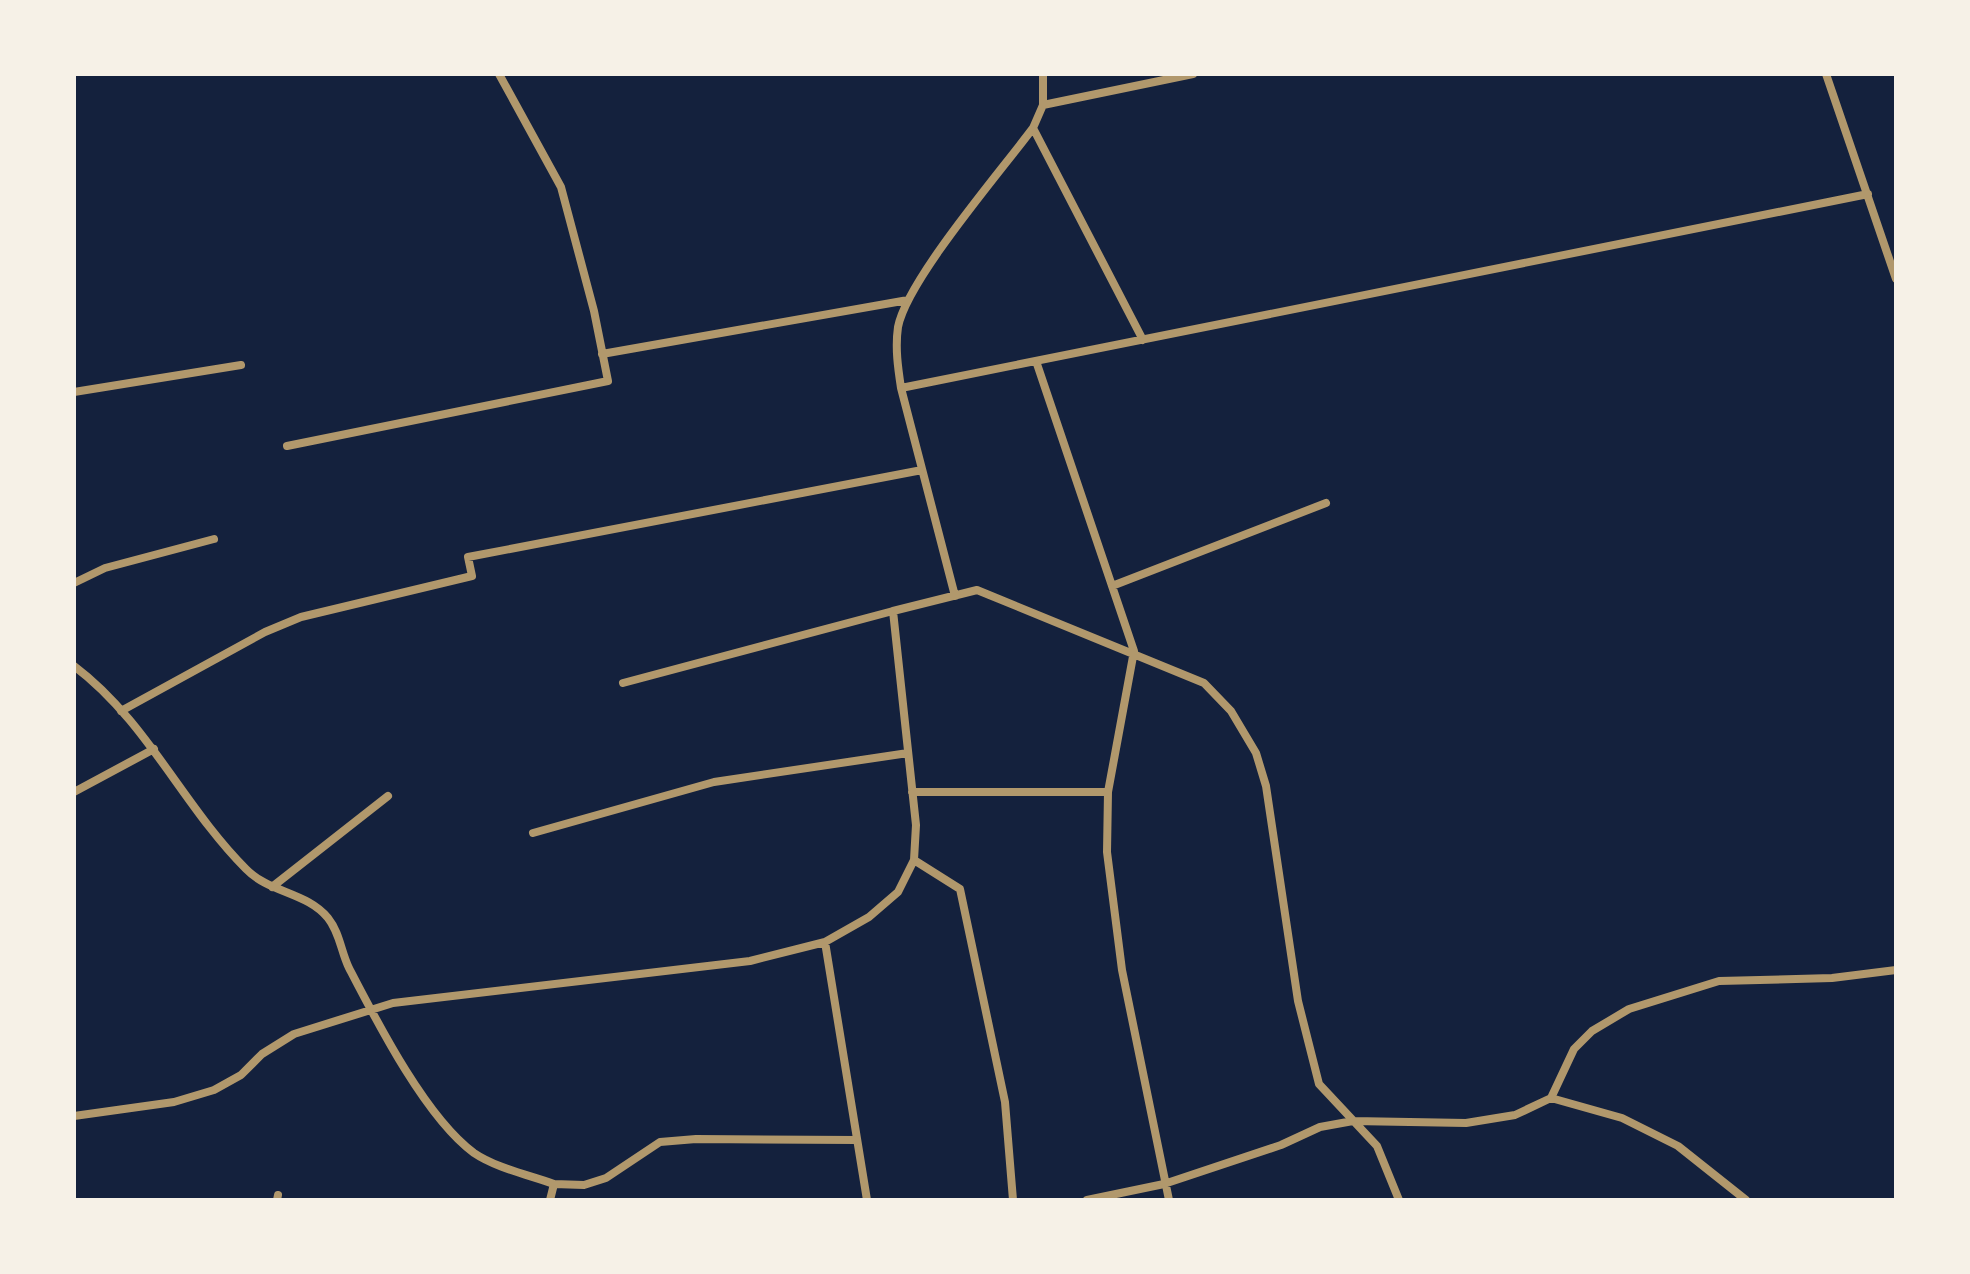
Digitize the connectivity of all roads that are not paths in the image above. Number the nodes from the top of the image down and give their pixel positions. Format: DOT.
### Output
graph roads {
  1 [pos="499,74"];
  2 [pos="1043,74"];
  3 [pos="1193,74"];
  4 [pos="1826,74"];
  5 [pos="1043,105"];
  6 [pos="1033,128"];
  7 [pos="1868,194"];
  8 [pos="1896,279"];
  9 [pos="908,300"];
  10 [pos="1143,340"];
  11 [pos="602,354"];
  12 [pos="1036,361"];
  13 [pos="241,365"];
  14 [pos="901,388"];
  15 [pos="74,392"];
  16 [pos="287,446"];
  17 [pos="922,470"];
  18 [pos="1326,503"];
  19 [pos="214,539"];
  20 [pos="74,583"];
  21 [pos="1112,586"];
  22 [pos="955,596"];
  23 [pos="893,611"];
  24 [pos="1134,651"];
  25 [pos="74,666"];
  26 [pos="623,683"];
  27 [pos="121,711"];
  28 [pos="154,749"];
  29 [pos="908,753"];
  30 [pos="74,792"];
  31 [pos="912,792"];
  32 [pos="1108,792"];
  33 [pos="388,796"];
  34 [pos="533,833"];
  35 [pos="914,860"];
  36 [pos="272,887"];
  37 [pos="825,942"];
  38 [pos="1896,970"];
  39 [pos="373,1009"];
  40 [pos="1551,1098"];
  41 [pos="74,1116"];
  42 [pos="1353,1121"];
  43 [pos="857,1140"];
  44 [pos="554,1184"];
  45 [pos="1164,1184"];
  46 [pos="550,1200"];
  47 [pos="867,1200"];
  48 [pos="1013,1200"];
  49 [pos="1087,1200"];
  50 [pos="1169,1200"];
  51 [pos="1399,1200"];
  52 [pos="1746,1200"];
  1 -- 11 [label="street"];
  2 -- 5 [label="street"];
  3 -- 5 [label="street"];
  4 -- 7 [label="street"];
  5 -- 6 [label="street"];
  6 -- 9 [label="street"];
  6 -- 10 [label="street"];
  7 -- 8 [label="street"];
  7 -- 10 [label="street"];
  9 -- 11 [label="street"];
  9 -- 14 [label="street"];
  10 -- 12 [label="street"];
  11 -- 16 [label="street"];
  12 -- 14 [label="street"];
  12 -- 21 [label="street"];
  13 -- 15 [label="street"];
  14 -- 17 [label="street"];
  17 -- 22 [label="street"];
  17 -- 27 [label="street"];
  18 -- 21 [label="street"];
  19 -- 20 [label="street"];
  21 -- 24 [label="street"];
  22 -- 23 [label="street"];
  22 -- 24 [label="street"];
  23 -- 26 [label="street"];
  23 -- 29 [label="street"];
  24 -- 32 [label="street"];
  24 -- 42 [label="street"];
  25 -- 27 [label="street"];
  27 -- 28 [label="street"];
  28 -- 30 [label="street"];
  28 -- 36 [label="street"];
  29 -- 31 [label="street"];
  29 -- 34 [label="street"];
  31 -- 32 [label="street"];
  31 -- 35 [label="street"];
  32 -- 45 [label="street"];
  33 -- 36 [label="street"];
  35 -- 37 [label="street"];
  35 -- 48 [label="street"];
  36 -- 39 [label="street"];
  37 -- 39 [label="street"];
  37 -- 43 [label="street"];
  38 -- 40 [label="street"];
  39 -- 41 [label="street"];
  39 -- 44 [label="street"];
  40 -- 42 [label="street"];
  40 -- 52 [label="street"];
  42 -- 45 [label="street"];
  42 -- 51 [label="street"];
  43 -- 44 [label="street"];
  43 -- 47 [label="street"];
  44 -- 46 [label="street"];
  45 -- 49 [label="street"];
  45 -- 50 [label="street"];
}
